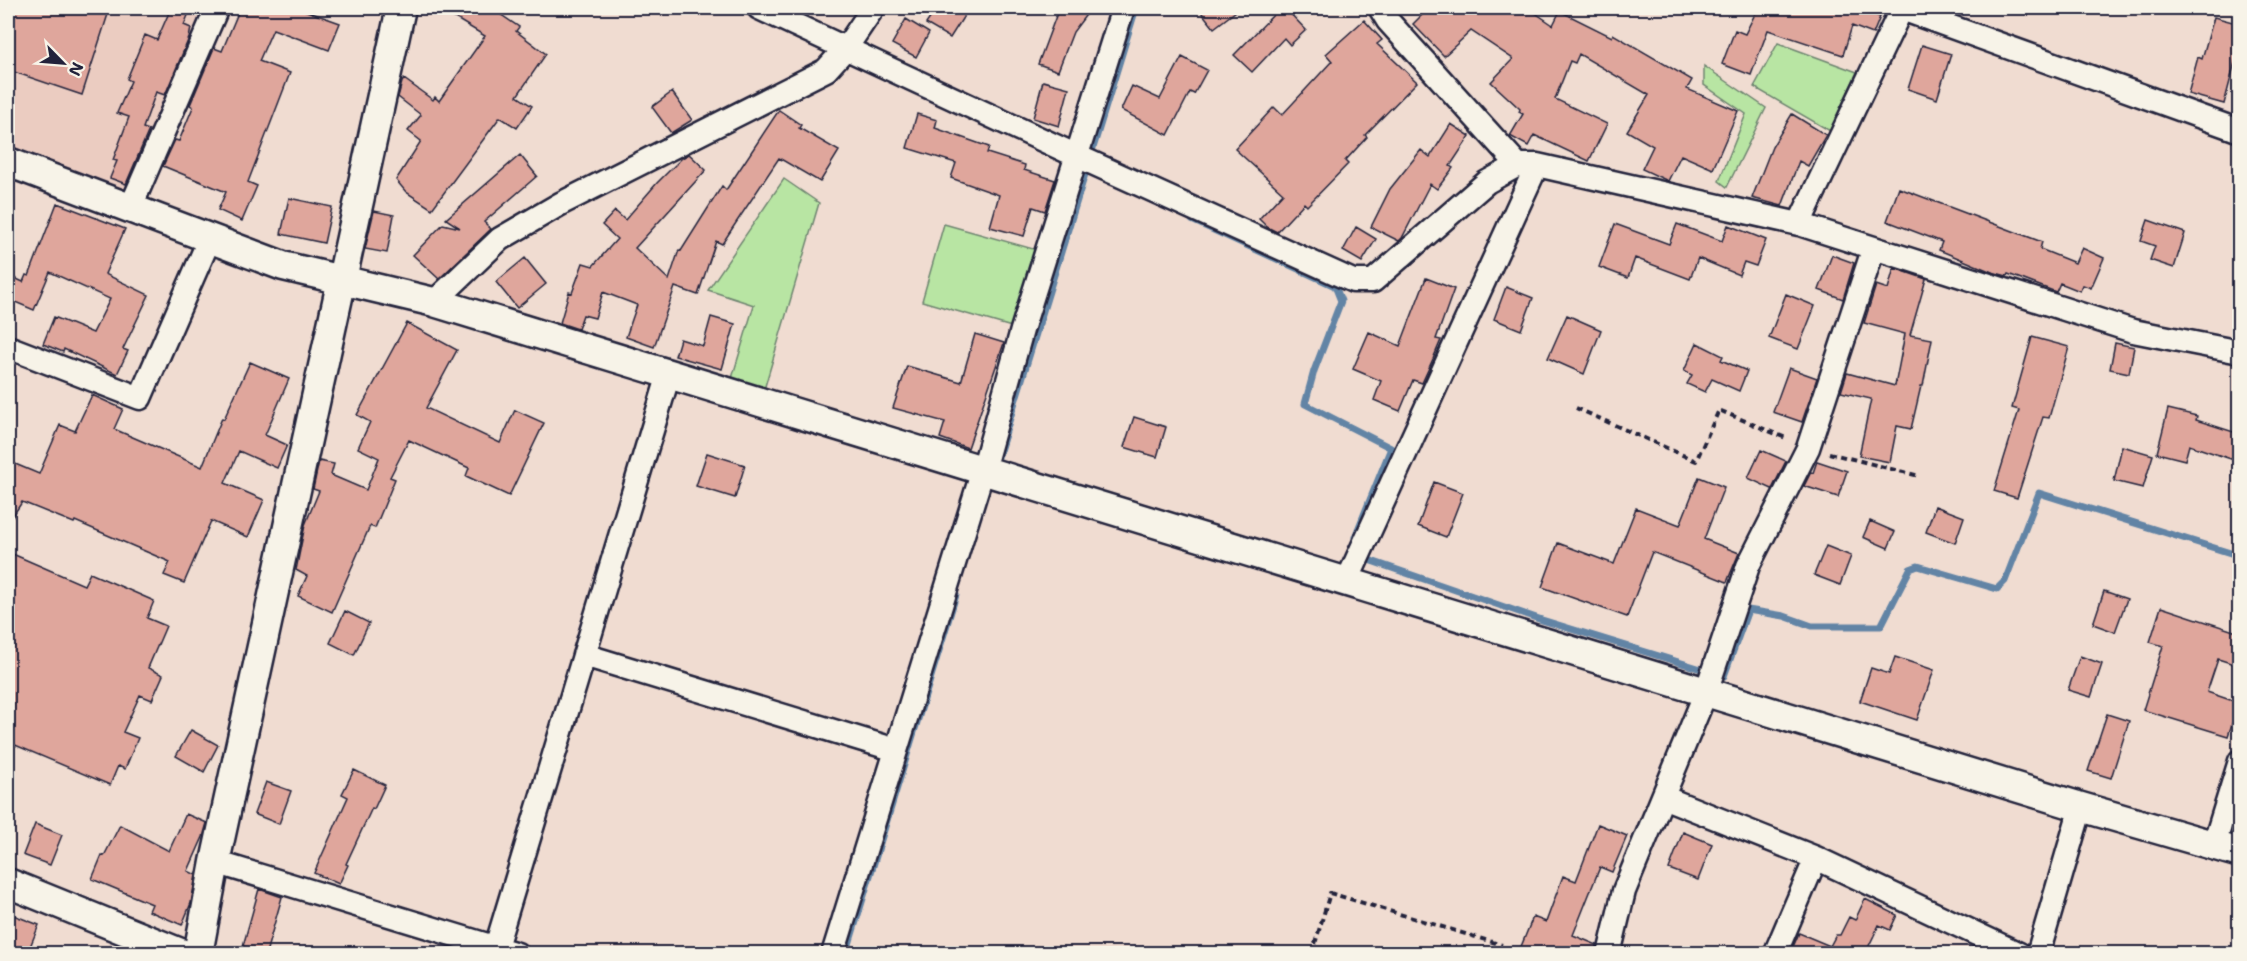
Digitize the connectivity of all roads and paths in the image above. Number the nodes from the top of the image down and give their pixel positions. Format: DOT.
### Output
graph roads {
  1 [pos="217,8"];
  2 [pos="401,8"];
  3 [pos="759,8"];
  4 [pos="873,8"];
  5 [pos="1123,8"];
  6 [pos="1380,8"];
  7 [pos="1900,8"];
  8 [pos="846,48"];
  9 [pos="2240,131"];
  10 [pos="1077,156"];
  11 [pos="8,162"];
  12 [pos="1528,165"];
  13 [pos="129,209"];
  14 [pos="1799,225"];
  15 [pos="209,240"];
  16 [pos="1873,250"];
  17 [pos="343,280"];
  18 [pos="434,302"];
  19 [pos="8,347"];
  20 [pos="2240,352"];
  21 [pos="669,374"];
  22 [pos="1576,408"];
  23 [pos="1808,448"];
  24 [pos="983,470"];
  25 [pos="1919,476"];
  26 [pos="1347,581"];
  27 [pos="584,655"];
  28 [pos="1706,692"];
  29 [pos="896,750"];
  30 [pos="2240,761"];
  31 [pos="1663,797"];
  32 [pos="2081,807"];
  33 [pos="2227,849"];
  34 [pos="1816,858"];
  35 [pos="215,862"];
  36 [pos="8,883"];
  37 [pos="1502,945"];
  38 [pos="506,950"];
  39 [pos="183,954"];
  40 [pos="198,954"];
  41 [pos="833,954"];
  42 [pos="1311,954"];
  43 [pos="1609,954"];
  44 [pos="1775,954"];
  45 [pos="2019,954"];
  46 [pos="2038,954"];
  1 -- 13 [label="street"];
  2 -- 17 [label="street"];
  3 -- 8 [label="street"];
  4 -- 8 [label="street"];
  5 -- 10 [label="street"];
  6 -- 12 [label="street"];
  7 -- 9 [label="street"];
  7 -- 14 [label="street"];
  8 -- 10 [label="street"];
  8 -- 18 [label="street"];
  10 -- 12 [label="street"];
  10 -- 24 [label="street"];
  11 -- 13 [label="street"];
  12 -- 14 [label="street"];
  12 -- 26 [label="street"];
  13 -- 15 [label="street"];
  14 -- 16 [label="street"];
  15 -- 17 [label="street"];
  15 -- 19 [label="street"];
  16 -- 20 [label="street"];
  16 -- 23 [label="street"];
  17 -- 18 [label="street"];
  17 -- 35 [label="street"];
  18 -- 21 [label="street"];
  21 -- 24 [label="street"];
  21 -- 27 [label="street"];
  22 -- 23 [label="path"];
  23 -- 25 [label="path"];
  23 -- 28 [label="street"];
  24 -- 26 [label="street"];
  24 -- 29 [label="street"];
  26 -- 28 [label="street"];
  27 -- 29 [label="street"];
  27 -- 38 [label="street"];
  28 -- 31 [label="street"];
  28 -- 32 [label="street"];
  29 -- 41 [label="street"];
  30 -- 33 [label="street"];
  31 -- 34 [label="street"];
  31 -- 43 [label="street"];
  32 -- 33 [label="street"];
  32 -- 46 [label="street"];
  34 -- 44 [label="street"];
  34 -- 45 [label="street"];
  35 -- 38 [label="street"];
  35 -- 40 [label="street"];
  36 -- 39 [label="street"];
  37 -- 42 [label="path"];
}
